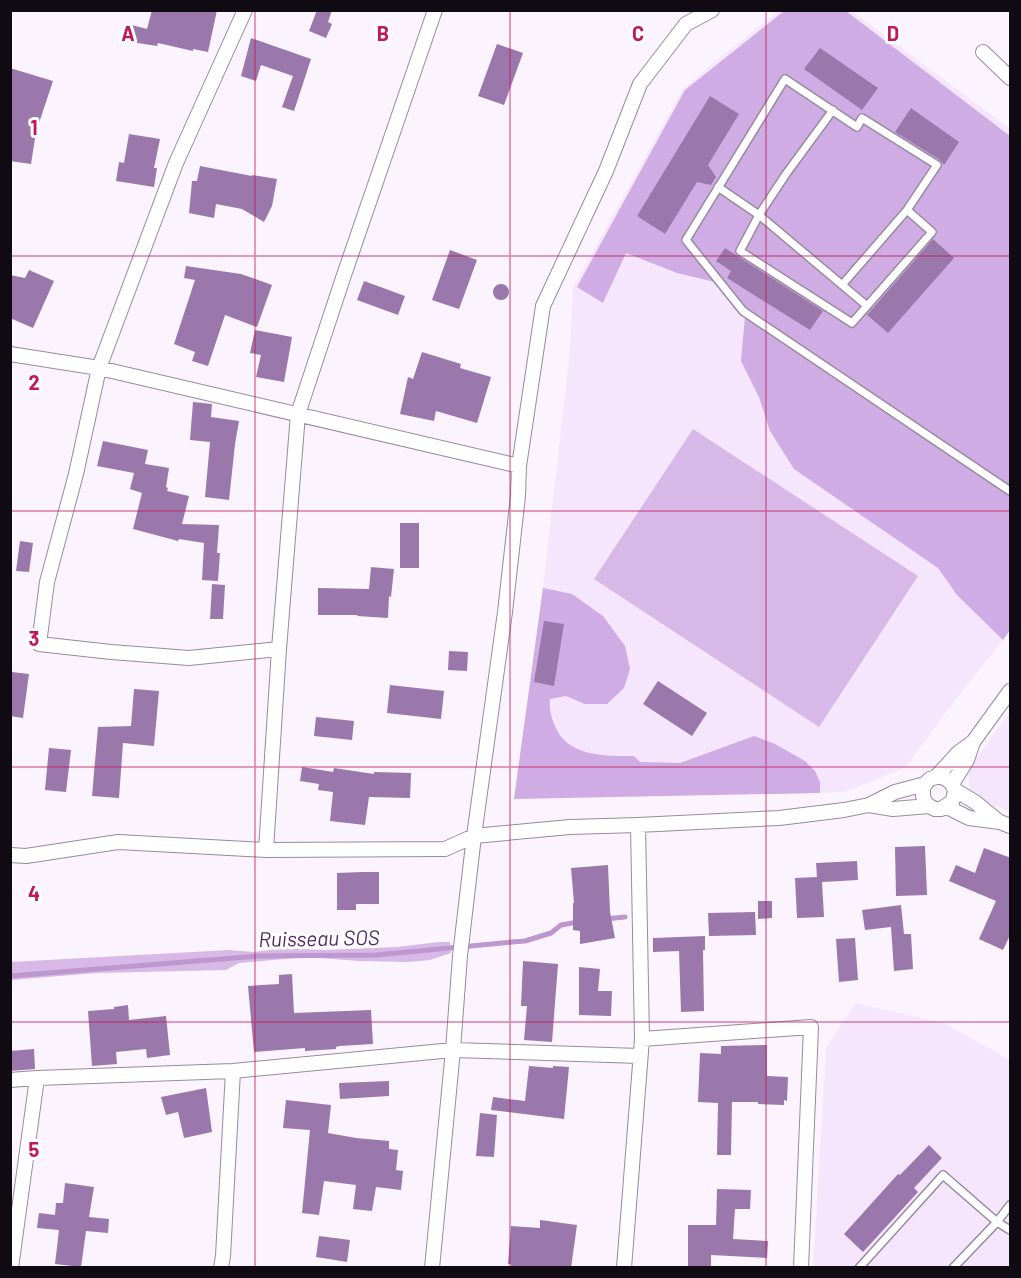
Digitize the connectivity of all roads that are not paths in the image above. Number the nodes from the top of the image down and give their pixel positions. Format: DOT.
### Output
graph roads {
  1 [pos="245,10"];
  2 [pos="435,10"];
  3 [pos="712,10"];
  4 [pos="983,52"];
  5 [pos="1011,78"];
  6 [pos="833,110"];
  7 [pos="718,187"];
  8 [pos="907,210"];
  9 [pos="759,215"];
  10 [pos="842,285"];
  11 [pos="866,305"];
  12 [pos="10,354"];
  13 [pos="99,368"];
  14 [pos="298,414"];
  15 [pos="519,466"];
  16 [pos="1011,490"];
  17 [pos="279,649"];
  18 [pos="1011,691"];
  19 [pos="973,742"];
  20 [pos="931,780"];
  21 [pos="953,787"];
  22 [pos="869,805"];
  23 [pos="929,806"];
  24 [pos="947,807"];
  25 [pos="1005,824"];
  26 [pos="638,825"];
  27 [pos="474,836"];
  28 [pos="266,850"];
  29 [pos="10,855"];
  30 [pos="642,1039"];
  31 [pos="453,1050"];
  32 [pos="640,1056"];
  33 [pos="233,1071"];
  34 [pos="37,1078"];
  35 [pos="10,1080"];
  36 [pos="1011,1205"];
  37 [pos="997,1222"];
  38 [pos="1011,1230"];
  39 [pos="11,1268"];
  40 [pos="221,1268"];
  41 [pos="432,1268"];
  42 [pos="624,1268"];
  43 [pos="801,1268"];
  44 [pos="859,1268"];
  45 [pos="953,1268"];
  1 -- 13 [label="street"];
  2 -- 14 [label="street"];
  3 -- 15 [label="street"];
  4 -- 5 [label="street"];
  6 -- 7 [label="lane"];
  6 -- 8 [label="lane"];
  6 -- 9 [label="lane"];
  7 -- 9 [label="lane"];
  7 -- 16 [label="lane"];
  8 -- 10 [label="lane"];
  8 -- 11 [label="lane"];
  9 -- 10 [label="lane"];
  9 -- 11 [label="lane"];
  10 -- 11 [label="lane"];
  12 -- 13 [label="street"];
  13 -- 14 [label="street"];
  13 -- 17 [label="street"];
  14 -- 15 [label="street"];
  14 -- 17 [label="street"];
  15 -- 27 [label="street"];
  17 -- 28 [label="street"];
  18 -- 19 [label="street"];
  19 -- 20 [label="street"];
  19 -- 21 [label="street"];
  20 -- 21 [label="street"];
  20 -- 22 [label="street"];
  20 -- 23 [label="street"];
  21 -- 24 [label="street"];
  21 -- 25 [label="street"];
  22 -- 23 [label="street"];
  22 -- 26 [label="street"];
  23 -- 24 [label="street"];
  24 -- 25 [label="street"];
  26 -- 27 [label="street"];
  26 -- 30 [label="street"];
  27 -- 28 [label="street"];
  27 -- 31 [label="street"];
  28 -- 29 [label="street"];
  30 -- 32 [label="street"];
  30 -- 43 [label="street"];
  31 -- 32 [label="street"];
  31 -- 33 [label="street"];
  31 -- 41 [label="street"];
  32 -- 42 [label="street"];
  33 -- 34 [label="street"];
  33 -- 40 [label="street"];
  34 -- 35 [label="street"];
  34 -- 39 [label="street"];
  36 -- 37 [label="lane"];
  37 -- 38 [label="lane"];
  37 -- 44 [label="lane"];
  37 -- 45 [label="lane"];
}
